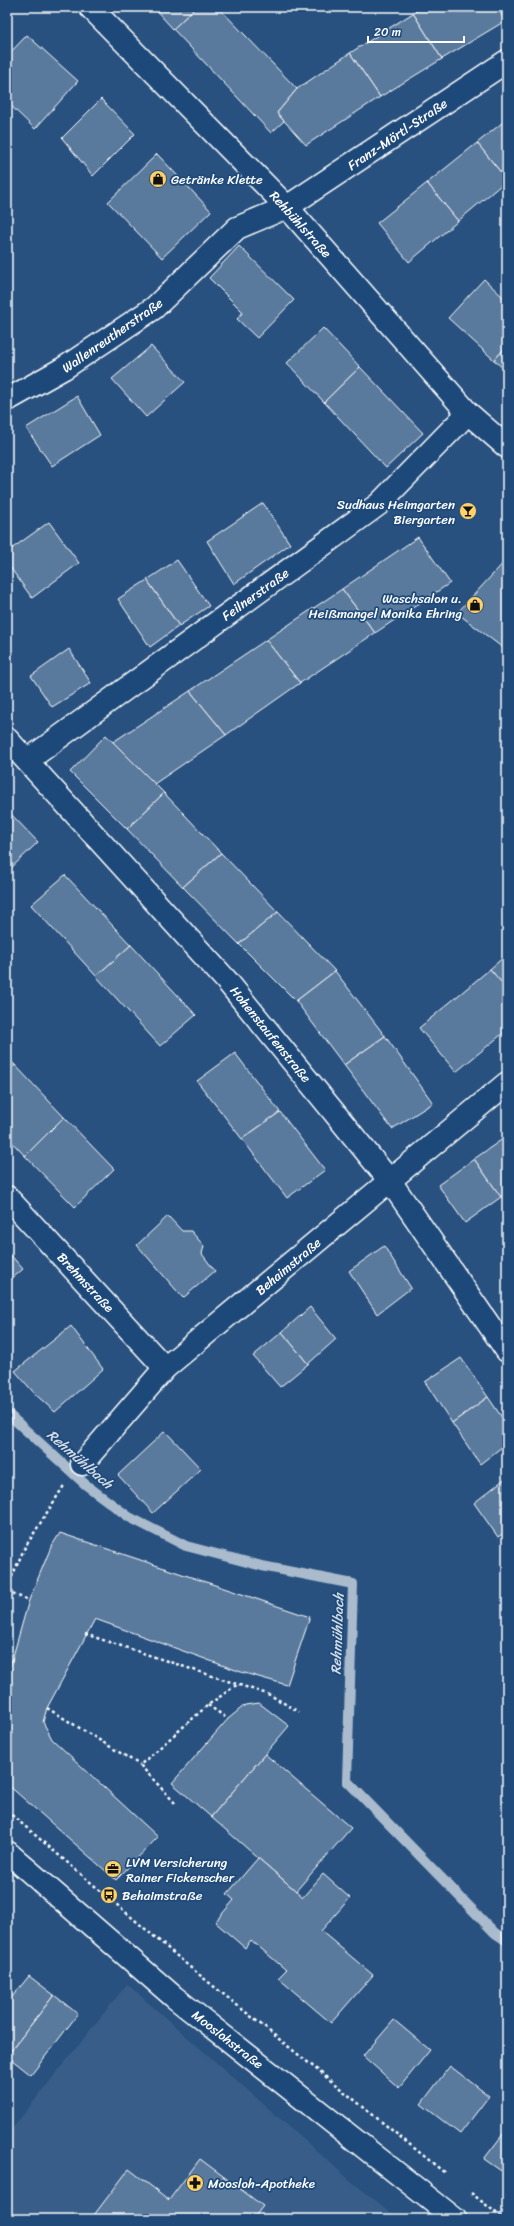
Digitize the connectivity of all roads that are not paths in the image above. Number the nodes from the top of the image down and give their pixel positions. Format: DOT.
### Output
graph roads {
  1 [pos="90,7"];
  2 [pos="507,61"];
  3 [pos="287,207"];
  4 [pos="7,400"];
  5 [pos="468,413"];
  6 [pos="507,446"];
  7 [pos="7,739"];
  8 [pos="28,760"];
  9 [pos="507,1083"];
  10 [pos="390,1182"];
  11 [pos="7,1197"];
  12 [pos="507,1351"];
  13 [pos="165,1368"];
  14 [pos="82,1464"];
  15 [pos="7,1852"];
  16 [pos="455,2219"];
  1 -- 3 [label="street, Rehbühlstraße"];
  2 -- 3 [label="street, Franz-Mörtl-Straße"];
  3 -- 4 [label="street, Wallenreutherstraße"];
  3 -- 5 [label="street, Rehbühlstraße"];
  5 -- 6 [label="street, Rehbühlstraße"];
  5 -- 8 [label="street, Feilnerstraße"];
  7 -- 8 [label="street, Hohenstaufenstraße"];
  8 -- 10 [label="street, Hohenstaufenstraße"];
  9 -- 10 [label="street, Behaimstraße"];
  10 -- 12 [label="street, Hohenstaufenstraße"];
  10 -- 13 [label="street, Behaimstraße"];
  11 -- 13 [label="street, Brehmstraße"];
  13 -- 14 [label="street, Behaimstraße"];
  15 -- 16 [label="street, Mooslohstraße"];
}
